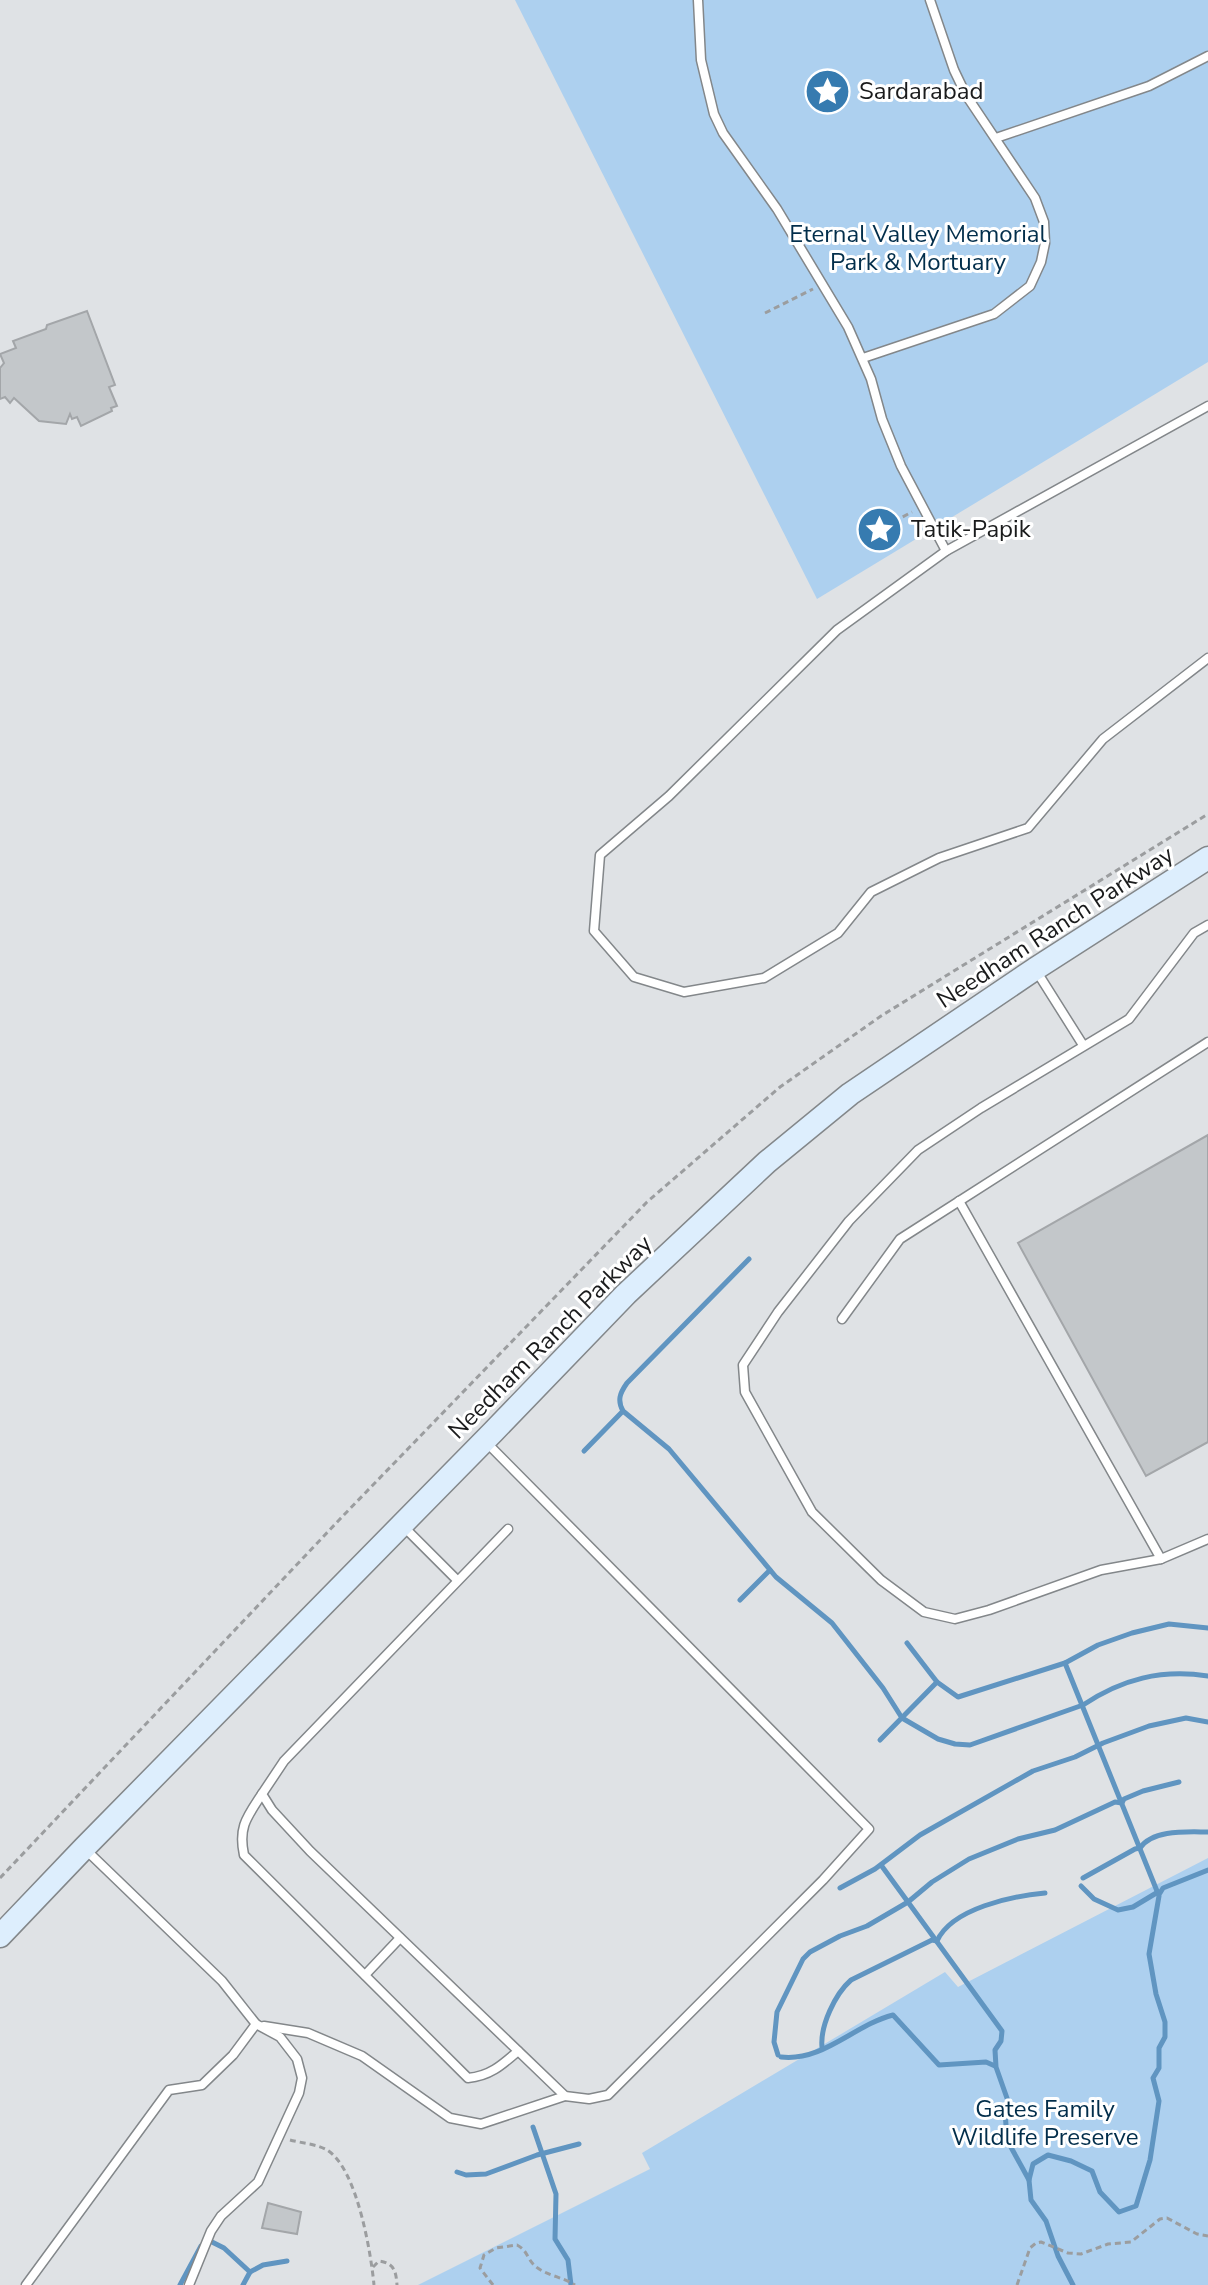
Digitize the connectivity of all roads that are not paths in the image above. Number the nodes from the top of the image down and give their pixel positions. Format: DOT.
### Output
graph roads {
  1 [pos="698,0"];
  2 [pos="930,0"];
  3 [pos="1208,56"];
  4 [pos="996,138"];
  5 [pos="863,358"];
  6 [pos="1208,406"];
  7 [pos="946,551"];
  8 [pos="1208,658"];
  9 [pos="1208,858"];
  10 [pos="1208,925"];
  11 [pos="1035,969"];
  12 [pos="1208,1042"];
  13 [pos="1083,1045"];
  14 [pos="959,1201"];
  15 [pos="842,1319"];
  16 [pos="485,1441"];
  17 [pos="401,1524"];
  18 [pos="508,1529"];
  19 [pos="1208,1539"];
  20 [pos="1161,1559"];
  21 [pos="457,1580"];
  22 [pos="262,1794"];
  23 [pos="84,1848"];
  24 [pos="0,1936"];
  25 [pos="400,1938"];
  26 [pos="365,1975"];
  27 [pos="256,2024"];
  28 [pos="518,2051"];
  29 [pos="565,2096"];
  30 [pos="26,2285"];
  31 [pos="189,2285"];
  1 -- 5 [label="lane"];
  2 -- 4 [label="lane"];
  3 -- 4 [label="lane"];
  4 -- 5 [label="lane"];
  5 -- 7 [label="lane"];
  6 -- 7 [label="lane"];
  7 -- 8 [label="lane"];
  9 -- 11 [label="street, Needham Ranch Parkway"];
  10 -- 13 [label="lane"];
  11 -- 13 [label="lane"];
  11 -- 16 [label="street, Needham Ranch Parkway"];
  12 -- 14 [label="lane"];
  13 -- 20 [label="lane"];
  14 -- 15 [label="lane"];
  14 -- 20 [label="lane"];
  16 -- 17 [label="street, Needham Ranch Parkway"];
  16 -- 29 [label="lane"];
  17 -- 21 [label="lane"];
  17 -- 23 [label="street, Needham Ranch Parkway"];
  18 -- 21 [label="lane"];
  19 -- 20 [label="lane"];
  21 -- 22 [label="lane"];
  22 -- 25 [label="lane"];
  22 -- 26 [label="lane"];
  23 -- 24 [label="street, Needham Ranch Parkway"];
  23 -- 27 [label="lane"];
  25 -- 26 [label="lane"];
  25 -- 28 [label="lane"];
  26 -- 28 [label="lane"];
  27 -- 29 [label="lane"];
  27 -- 30 [label="lane"];
  27 -- 31 [label="lane"];
  28 -- 29 [label="lane"];
}
